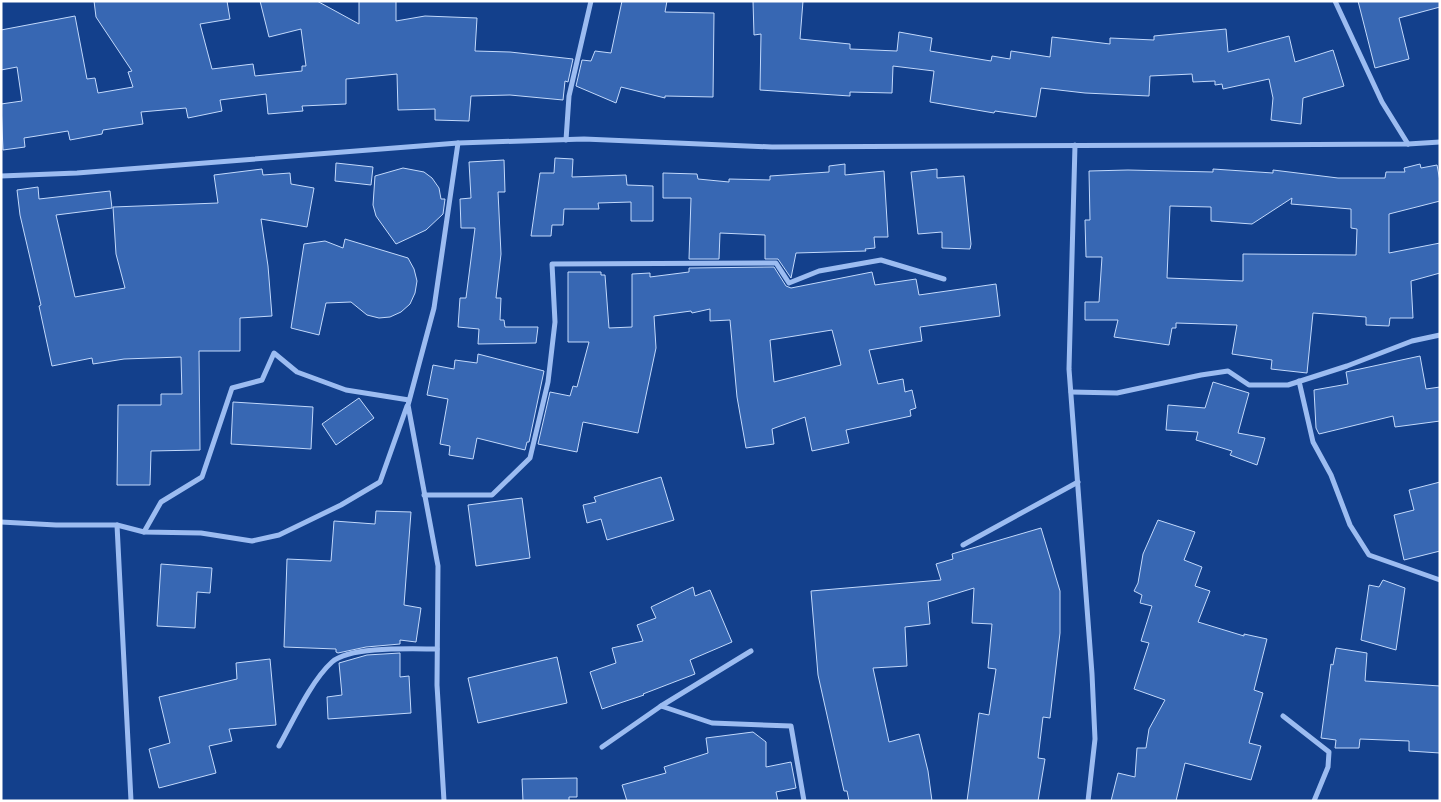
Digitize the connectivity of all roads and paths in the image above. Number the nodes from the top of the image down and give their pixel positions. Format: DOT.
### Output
graph roads {
  1 [pos="590,1"];
  2 [pos="1335,1"];
  3 [pos="566,140"];
  4 [pos="1440,142"];
  5 [pos="458,143"];
  6 [pos="1408,144"];
  7 [pos="1075,145"];
  8 [pos="1,176"];
  9 [pos="944,280"];
  10 [pos="1440,335"];
  11 [pos="1299,381"];
  12 [pos="1071,392"];
  13 [pos="409,402"];
  14 [pos="1078,482"];
  15 [pos="424,495"];
  16 [pos="1,522"];
  17 [pos="117,525"];
  18 [pos="144,532"];
  19 [pos="963,545"];
  20 [pos="1440,580"];
  21 [pos="437,648"];
  22 [pos="751,651"];
  23 [pos="661,706"];
  24 [pos="1283,716"];
  25 [pos="279,746"];
  26 [pos="602,747"];
  27 [pos="131,801"];
  28 [pos="444,801"];
  29 [pos="804,801"];
  30 [pos="1088,801"];
  31 [pos="1314,801"];
  1 -- 3 [label="street"];
  2 -- 6 [label="street"];
  3 -- 5 [label="street"];
  3 -- 7 [label="street"];
  4 -- 6 [label="street"];
  5 -- 8 [label="street"];
  5 -- 13 [label="street"];
  6 -- 7 [label="street"];
  7 -- 12 [label="street"];
  9 -- 15 [label="street"];
  10 -- 11 [label="street"];
  11 -- 12 [label="street"];
  11 -- 20 [label="street"];
  12 -- 14 [label="street"];
  13 -- 15 [label="street"];
  13 -- 18 [label="street"];
  13 -- 18 [label="street"];
  14 -- 19 [label="street"];
  14 -- 30 [label="street"];
  15 -- 21 [label="street"];
  16 -- 17 [label="street"];
  17 -- 18 [label="street"];
  17 -- 27 [label="street"];
  21 -- 25 [label="street"];
  21 -- 28 [label="street"];
  22 -- 23 [label="street"];
  23 -- 26 [label="street"];
  23 -- 29 [label="street"];
  24 -- 31 [label="street"];
}
